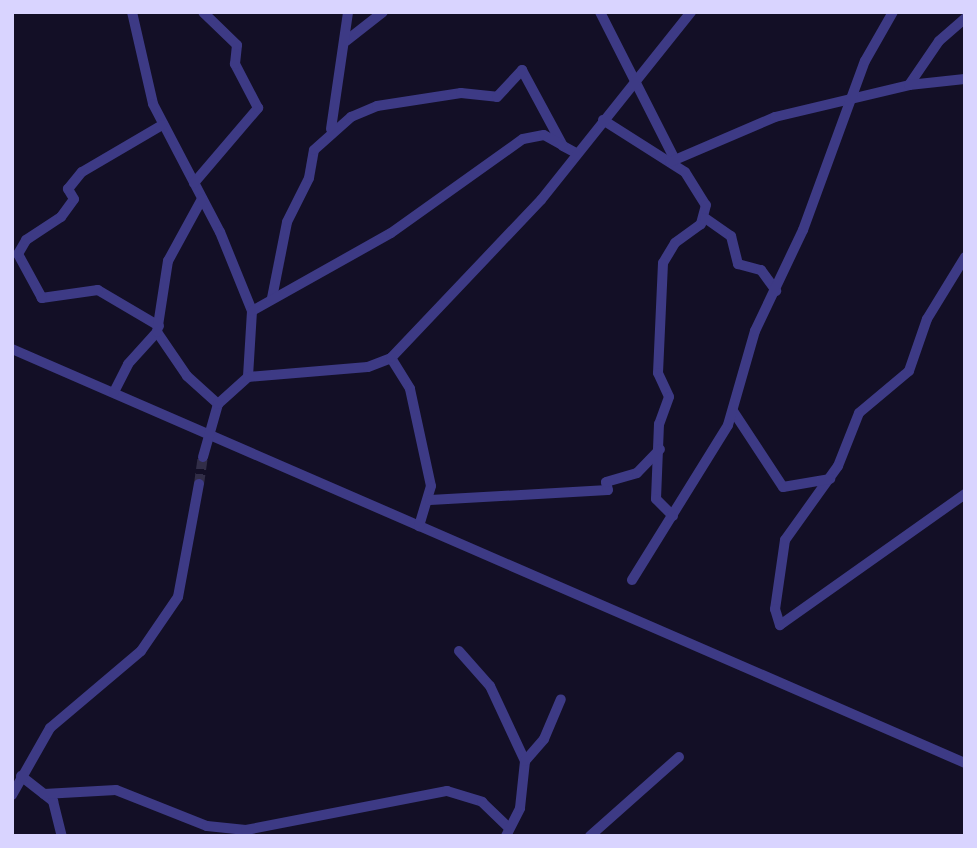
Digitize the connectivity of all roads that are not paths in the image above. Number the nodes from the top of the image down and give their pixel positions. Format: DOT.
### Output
graph roads {
  1 [pos="132,12"];
  2 [pos="203,12"];
  3 [pos="348,12"];
  4 [pos="383,12"];
  5 [pos="600,12"];
  6 [pos="691,12"];
  7 [pos="893,12"];
  8 [pos="965,18"];
  9 [pos="346,41"];
  10 [pos="965,79"];
  11 [pos="632,81"];
  12 [pos="909,85"];
  13 [pos="851,98"];
  14 [pos="603,120"];
  15 [pos="162,125"];
  16 [pos="331,129"];
  17 [pos="563,146"];
  18 [pos="576,153"];
  19 [pos="672,161"];
  20 [pos="194,183"];
  21 [pos="202,199"];
  22 [pos="705,218"];
  23 [pos="965,257"];
  24 [pos="776,291"];
  25 [pos="272,298"];
  26 [pos="252,311"];
  27 [pos="158,329"];
  28 [pos="12,349"];
  29 [pos="391,358"];
  30 [pos="248,377"];
  31 [pos="114,392"];
  32 [pos="218,404"];
  33 [pos="733,411"];
  34 [pos="209,432"];
  35 [pos="660,449"];
  36 [pos="203,457"];
  37 [pos="830,479"];
  38 [pos="199,484"];
  39 [pos="965,494"];
  40 [pos="430,500"];
  41 [pos="673,516"];
  42 [pos="419,526"];
  43 [pos="632,580"];
  44 [pos="458,650"];
  45 [pos="561,699"];
  46 [pos="679,757"];
  47 [pos="525,761"];
  48 [pos="965,763"];
  49 [pos="21,776"];
  50 [pos="44,794"];
  51 [pos="12,795"];
  52 [pos="507,831"];
  53 [pos="62,836"];
  54 [pos="590,836"];
  1 -- 15 [label="street"];
  2 -- 20 [label="street"];
  3 -- 9 [label="street"];
  4 -- 9 [label="street"];
  5 -- 11 [label="street"];
  6 -- 11 [label="street"];
  7 -- 13 [label="street"];
  8 -- 12 [label="street"];
  9 -- 16 [label="street"];
  10 -- 12 [label="street"];
  11 -- 14 [label="street"];
  11 -- 19 [label="street"];
  12 -- 13 [label="street"];
  13 -- 19 [label="street"];
  13 -- 24 [label="street"];
  14 -- 18 [label="street"];
  14 -- 19 [label="street"];
  15 -- 20 [label="street"];
  15 -- 27 [label="street"];
  16 -- 17 [label="street"];
  16 -- 25 [label="street"];
  17 -- 18 [label="street"];
  17 -- 25 [label="street"];
  18 -- 29 [label="street"];
  19 -- 22 [label="street"];
  20 -- 21 [label="street"];
  21 -- 26 [label="street"];
  21 -- 27 [label="street"];
  22 -- 24 [label="street"];
  22 -- 35 [label="street"];
  23 -- 37 [label="street"];
  24 -- 33 [label="street"];
  25 -- 26 [label="street"];
  26 -- 30 [label="street"];
  27 -- 31 [label="street"];
  27 -- 32 [label="street"];
  28 -- 31 [label="street"];
  29 -- 30 [label="street"];
  29 -- 40 [label="street"];
  30 -- 32 [label="street"];
  31 -- 34 [label="street"];
  32 -- 34 [label="street"];
  33 -- 37 [label="street"];
  33 -- 41 [label="street"];
  34 -- 36 [label="street"];
  34 -- 42 [label="street"];
  35 -- 40 [label="street"];
  35 -- 41 [label="street"];
  37 -- 39 [label="street"];
  38 -- 49 [label="street"];
  40 -- 42 [label="street"];
  41 -- 43 [label="street"];
  42 -- 48 [label="street"];
  44 -- 47 [label="street"];
  45 -- 47 [label="street"];
  46 -- 54 [label="street"];
  47 -- 52 [label="street"];
  49 -- 50 [label="street"];
  49 -- 51 [label="street"];
  50 -- 52 [label="street"];
  50 -- 53 [label="street"];
}
